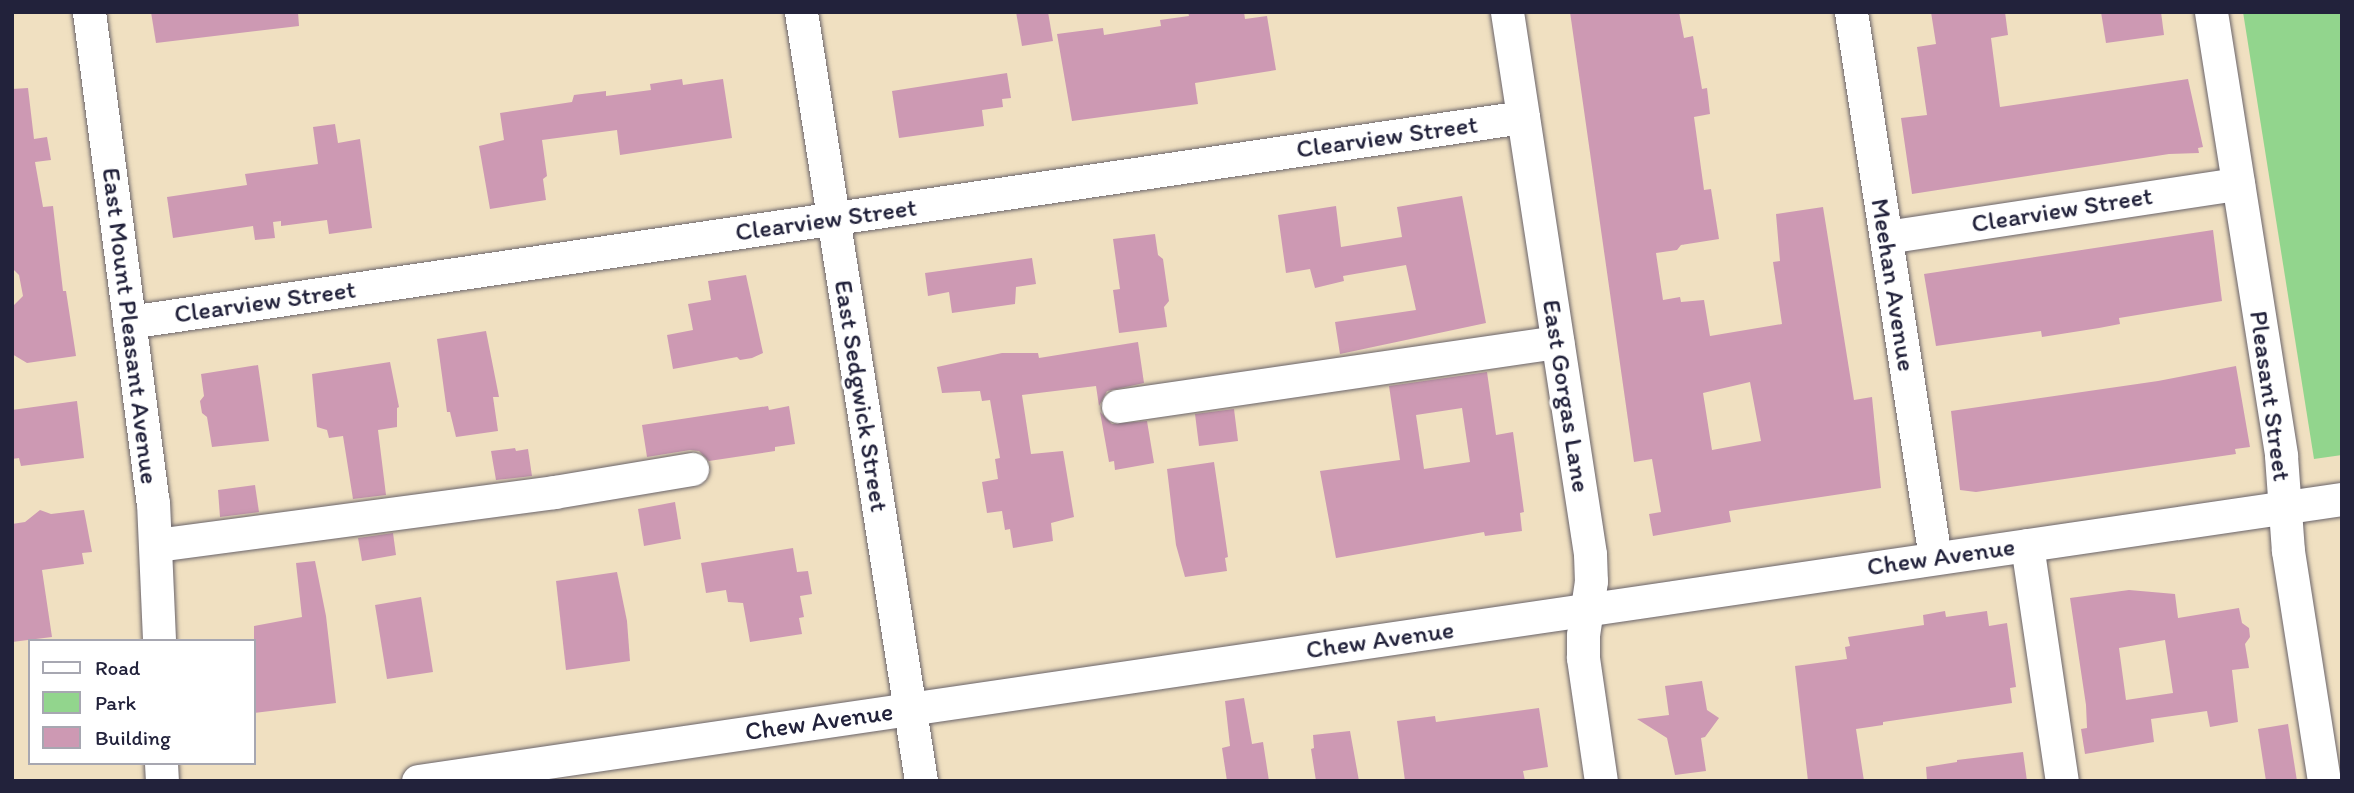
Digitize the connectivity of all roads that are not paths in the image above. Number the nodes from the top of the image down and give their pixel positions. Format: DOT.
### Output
graph roads {
  1 [pos="89,12"];
  2 [pos="801,12"];
  3 [pos="1507,12"];
  4 [pos="1851,12"];
  5 [pos="2211,12"];
  6 [pos="1523,117"];
  7 [pos="2238,184"];
  8 [pos="833,219"];
  9 [pos="1886,237"];
  10 [pos="129,322"];
  11 [pos="1557,342"];
  12 [pos="1118,406"];
  13 [pos="692,469"];
  14 [pos="2342,499"];
  15 [pos="2285,507"];
  16 [pos="157,545"];
  17 [pos="2027,545"];
  18 [pos="1935,558"];
  19 [pos="1587,609"];
  20 [pos="159,639"];
  21 [pos="910,708"];
  22 [pos="418,781"];
  23 [pos="921,781"];
  24 [pos="1601,781"];
  25 [pos="2062,781"];
  26 [pos="2324,781"];
  1 -- 10 [label="street, East Mount Pleasant Avenue"];
  2 -- 8 [label="street, East Sedgwick Street"];
  3 -- 6 [label="street, East Gorgas Lane"];
  4 -- 9 [label="street, Meehan Avenue"];
  5 -- 7 [label="street, Pleasant Street"];
  6 -- 8 [label="street, Clearview Street"];
  6 -- 11 [label="street, East Gorgas Lane"];
  7 -- 9 [label="street, Clearview Street"];
  7 -- 15 [label="street, Pleasant Street"];
  8 -- 10 [label="street, Clearview Street"];
  8 -- 21 [label="street, East Sedgwick Street"];
  9 -- 18 [label="street, Meehan Avenue"];
  10 -- 16 [label="street, East Mount Pleasant Avenue"];
  11 -- 12 [label="street"];
  11 -- 19 [label="street, East Gorgas Lane"];
  13 -- 16 [label="street"];
  14 -- 15 [label="street, Chew Avenue"];
  15 -- 17 [label="street, Chew Avenue"];
  15 -- 26 [label="street, Pleasant Street"];
  16 -- 20 [label="street, East Mount Pleasant Avenue"];
  17 -- 18 [label="street, Chew Avenue"];
  17 -- 25 [label="street"];
  18 -- 19 [label="street, Chew Avenue"];
  19 -- 21 [label="street, Chew Avenue"];
  19 -- 24 [label="street, East Gorgas Lane"];
  21 -- 22 [label="street, Chew Avenue"];
  21 -- 23 [label="street, East Sedgwick Street"];
}
